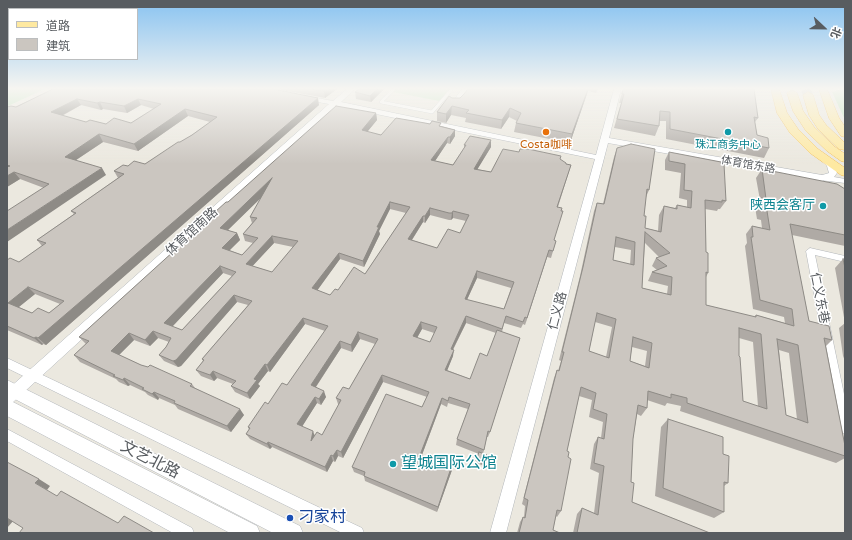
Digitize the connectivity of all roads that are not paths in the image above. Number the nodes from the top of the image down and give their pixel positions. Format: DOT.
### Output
graph roads {
  1 [pos="323,114"];
  2 [pos="389,114"];
  3 [pos="611,114"];
  4 [pos="783,114"];
  5 [pos="800,114"];
  6 [pos="814,114"];
  7 [pos="833,114"];
  8 [pos="845,134"];
  9 [pos="604,140"];
  10 [pos="845,149"];
  11 [pos="600,158"];
  12 [pos="824,159"];
  13 [pos="845,160"];
  14 [pos="845,173"];
  15 [pos="822,178"];
  16 [pos="845,181"];
  17 [pos="845,259"];
  18 [pos="7,363"];
  19 [pos="33,376"];
  20 [pos="9,396"];
  21 [pos="845,428"];
  22 [pos="7,435"];
  23 [pos="187,533"];
  24 [pos="250,533"];
  25 [pos="293,533"];
  26 [pos="357,533"];
  27 [pos="498,533"];
  1 -- 19 [label="street, 体育馆南路"];
  2 -- 11 [label="street"];
  3 -- 9 [label="street, 仁义路"];
  4 -- 12 [label="main road"];
  5 -- 13 [label="main road"];
  6 -- 10 [label="main road"];
  7 -- 8 [label="main road"];
  9 -- 11 [label="street, 仁义路"];
  9 -- 15 [label="street, 体育馆东路"];
  11 -- 27 [label="street, 仁义路"];
  12 -- 14 [label="main road"];
  12 -- 15 [label="street"];
  15 -- 16 [label="street"];
  17 -- 21 [label="street, 仁义东巷"];
  18 -- 19 [label="street"];
  19 -- 20 [label="street, 体育馆南路"];
  19 -- 26 [label="street"];
  20 -- 24 [label="main road, 文艺北路"];
  20 -- 25 [label="main road, 文艺北路"];
  22 -- 23 [label="street"];
}
